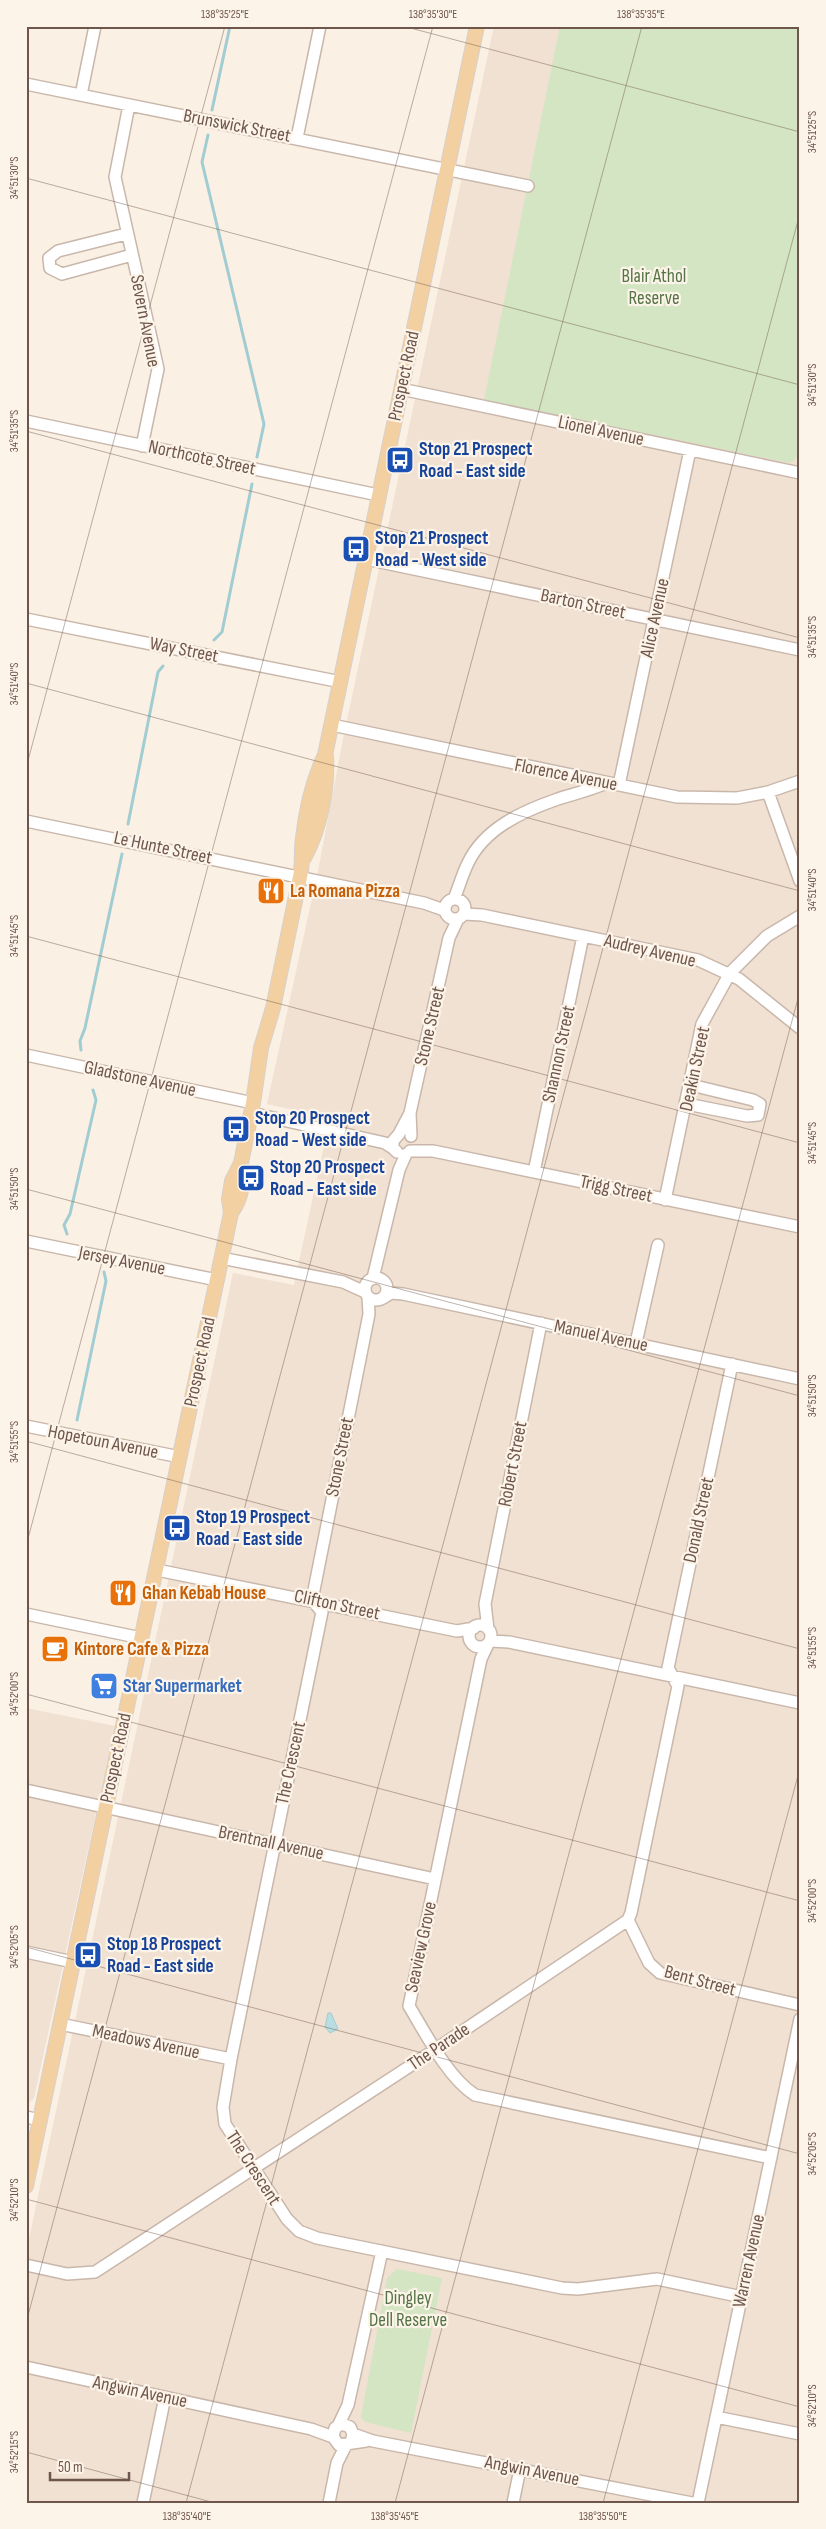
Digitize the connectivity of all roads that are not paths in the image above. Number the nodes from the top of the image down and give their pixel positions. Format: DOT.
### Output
graph roads {
  1 [pos="95,26"];
  2 [pos="320,26"];
  3 [pos="477,26"];
  4 [pos="26,84"];
  5 [pos="81,94"];
  6 [pos="129,105"];
  7 [pos="297,138"];
  8 [pos="447,168"];
  9 [pos="528,186"];
  10 [pos="126,234"];
  11 [pos="132,255"];
  12 [pos="402,389"];
  13 [pos="26,421"];
  14 [pos="142,446"];
  15 [pos="690,450"];
  16 [pos="800,473"];
  17 [pos="378,495"];
  18 [pos="366,559"];
  19 [pos="26,619"];
  20 [pos="654,619"];
  21 [pos="800,650"];
  22 [pos="341,682"];
  23 [pos="332,725"];
  24 [pos="800,781"];
  25 [pos="606,783"];
  26 [pos="619,785"];
  27 [pos="768,792"];
  28 [pos="26,821"];
  29 [pos="300,877"];
  30 [pos="800,882"];
  31 [pos="455,908"];
  32 [pos="800,916"];
  33 [pos="583,936"];
  34 [pos="730,973"];
  35 [pos="800,1028"];
  36 [pos="26,1055"];
  37 [pos="691,1085"];
  38 [pos="687,1104"];
  39 [pos="252,1108"];
  40 [pos="403,1144"];
  41 [pos="534,1172"];
  42 [pos="665,1200"];
  43 [pos="800,1227"];
  44 [pos="26,1241"];
  45 [pos="658,1245"];
  46 [pos="222,1258"];
  47 [pos="217,1280"];
  48 [pos="376,1289"];
  49 [pos="541,1324"];
  50 [pos="636,1343"];
  51 [pos="732,1364"];
  52 [pos="800,1379"];
  53 [pos="26,1426"];
  54 [pos="180,1457"];
  55 [pos="157,1570"];
  56 [pos="312,1600"];
  57 [pos="26,1614"];
  58 [pos="457,1631"];
  59 [pos="485,1633"];
  60 [pos="142,1638"];
  61 [pos="472,1643"];
  62 [pos="481,1659"];
  63 [pos="671,1675"];
  64 [pos="800,1704"];
  65 [pos="26,1790"];
  66 [pos="106,1806"];
  67 [pos="274,1844"];
  68 [pos="435,1879"];
  69 [pos="628,1920"];
  70 [pos="26,1952"];
  71 [pos="74,1962"];
  72 [pos="800,2005"];
  73 [pos="800,2019"];
  74 [pos="60,2024"];
  75 [pos="436,2050"];
  76 [pos="231,2059"];
  77 [pos="26,2117"];
  78 [pos="40,2120"];
  79 [pos="771,2158"];
  80 [pos="254,2168"];
  81 [pos="26,2186"];
  82 [pos="382,2251"];
  83 [pos="26,2265"];
  84 [pos="742,2297"];
  85 [pos="26,2367"];
  86 [pos="165,2397"];
  87 [pos="348,2405"];
  88 [pos="716,2417"];
  89 [pos="335,2433"];
  90 [pos="800,2434"];
  91 [pos="350,2437"];
  92 [pos="337,2463"];
  93 [pos="520,2469"];
  94 [pos="143,2503"];
  95 [pos="329,2503"];
  96 [pos="513,2503"];
  97 [pos="692,2503"];
  98 [pos="698,2503"];
  1 -- 5 [label="street"];
  2 -- 7 [label="street"];
  3 -- 8 [label="main road, Prospect Road"];
  4 -- 5 [label="street, Brunswick Street"];
  5 -- 6 [label="street, Brunswick Street"];
  6 -- 7 [label="street, Brunswick Street"];
  6 -- 10 [label="street, Severn Avenue"];
  7 -- 8 [label="street, Brunswick Street"];
  8 -- 9 [label="street, Brunswick Street"];
  8 -- 12 [label="main road, Prospect Road"];
  10 -- 11 [label="street, Severn Avenue"];
  10 -- 11 [label="street, Severn Avenue"];
  11 -- 14 [label="street, Severn Avenue"];
  12 -- 15 [label="street, Lionel Avenue"];
  12 -- 17 [label="main road, Prospect Road"];
  13 -- 14 [label="street, Northcote Street"];
  14 -- 17 [label="street, Northcote Street"];
  15 -- 16 [label="street, Lionel Avenue"];
  15 -- 20 [label="street, Alice Avenue"];
  17 -- 18 [label="main road, Prospect Road"];
  18 -- 20 [label="street, Barton Street"];
  18 -- 22 [label="main road, Prospect Road"];
  19 -- 22 [label="street, Way Street"];
  20 -- 21 [label="street, Barton Street"];
  20 -- 26 [label="street, Alice Avenue"];
  22 -- 23 [label="main road, Prospect Road"];
  23 -- 25 [label="street, Florence Avenue"];
  23 -- 29 [label="main road, Prospect Road"];
  24 -- 27 [label="street, Florence Avenue"];
  25 -- 26 [label="street, Florence Avenue"];
  25 -- 31 [label="street, Stone Street"];
  26 -- 27 [label="street, Florence Avenue"];
  27 -- 30 [label="street"];
  28 -- 29 [label="street, Le Hunte Street"];
  29 -- 31 [label="street, Audrey Avenue"];
  29 -- 39 [label="main road, Prospect Road"];
  31 -- 33 [label="street, Audrey Avenue"];
  31 -- 40 [label="street, Stone Street"];
  32 -- 34 [label="street, Deakin Street"];
  33 -- 34 [label="street, Audrey Avenue"];
  33 -- 41 [label="street, Shannon Street"];
  34 -- 35 [label="street, Audrey Avenue"];
  34 -- 37 [label="street, Deakin Street"];
  36 -- 39 [label="street, Gladstone Avenue"];
  37 -- 38 [label="street, Deakin Street"];
  37 -- 38 [label="street"];
  38 -- 42 [label="street, Deakin Street"];
  39 -- 40 [label="street, Trigg Street"];
  39 -- 46 [label="main road, Prospect Road"];
  40 -- 41 [label="street, Trigg Street"];
  40 -- 48 [label="street, Stone Street"];
  41 -- 42 [label="street, Trigg Street"];
  42 -- 43 [label="street, Trigg Street"];
  44 -- 47 [label="street, Jersey Avenue"];
  45 -- 50 [label="street"];
  46 -- 47 [label="main road, Prospect Road"];
  46 -- 48 [label="street, Manuel Avenue"];
  47 -- 54 [label="main road, Prospect Road"];
  48 -- 49 [label="street, Manuel Avenue"];
  48 -- 56 [label="street, Stone Street"];
  49 -- 50 [label="street, Manuel Avenue"];
  49 -- 59 [label="street, Robert Street"];
  50 -- 51 [label="street, Manuel Avenue"];
  51 -- 52 [label="street, Manuel Avenue"];
  51 -- 63 [label="street, Donald Street"];
  53 -- 54 [label="street, Hopetoun Avenue"];
  54 -- 55 [label="main road, Prospect Road"];
  55 -- 56 [label="street, Clifton Street"];
  55 -- 60 [label="main road, Prospect Road"];
  56 -- 58 [label="street, Clifton Street"];
  56 -- 67 [label="street, The Crescent"];
  57 -- 60 [label="street"];
  58 -- 59 [label="street, Clifton Street"];
  58 -- 61 [label="street, Clifton Street"];
  59 -- 61 [label="street"];
  59 -- 61 [label="street"];
  59 -- 62 [label="street, Seaview Grove"];
  59 -- 63 [label="street"];
  60 -- 66 [label="main road, Prospect Road"];
  61 -- 62 [label="street"];
  62 -- 68 [label="street, Seaview Grove"];
  63 -- 64 [label="street"];
  63 -- 69 [label="street"];
  65 -- 66 [label="street, Brentnall Avenue"];
  66 -- 67 [label="street, Brentnall Avenue"];
  66 -- 71 [label="main road, Prospect Road"];
  67 -- 68 [label="street, Brentnall Avenue"];
  67 -- 76 [label="street, The Crescent"];
  68 -- 75 [label="street, Seaview Grove"];
  69 -- 72 [label="street, Bent Street"];
  69 -- 75 [label="street, The Parade"];
  70 -- 71 [label="street"];
  71 -- 74 [label="main road, Prospect Road"];
  73 -- 79 [label="street, Warren Avenue"];
  74 -- 76 [label="street, Meadows Avenue"];
  74 -- 78 [label="main road, Prospect Road"];
  75 -- 79 [label="street, Seaview Grove"];
  75 -- 80 [label="street, The Parade"];
  76 -- 80 [label="street, The Crescent"];
  77 -- 78 [label="street"];
  78 -- 81 [label="main road, Prospect Road"];
  79 -- 84 [label="street, Warren Avenue"];
  80 -- 82 [label="street, The Crescent"];
  80 -- 83 [label="street, The Parade"];
  82 -- 84 [label="street, The Crescent"];
  82 -- 87 [label="street"];
  84 -- 88 [label="street, Warren Avenue"];
  85 -- 86 [label="street, Angwin Avenue"];
  86 -- 89 [label="street, Angwin Avenue"];
  86 -- 94 [label="street"];
  87 -- 89 [label="street"];
  87 -- 91 [label="street"];
  88 -- 90 [label="street"];
  88 -- 98 [label="street, Warren Avenue"];
  89 -- 91 [label="street"];
  89 -- 91 [label="street"];
  89 -- 92 [label="street"];
  91 -- 92 [label="street"];
  91 -- 93 [label="street, Angwin Avenue"];
  92 -- 95 [label="street"];
  93 -- 96 [label="street"];
  93 -- 97 [label="street, Angwin Avenue"];
}
